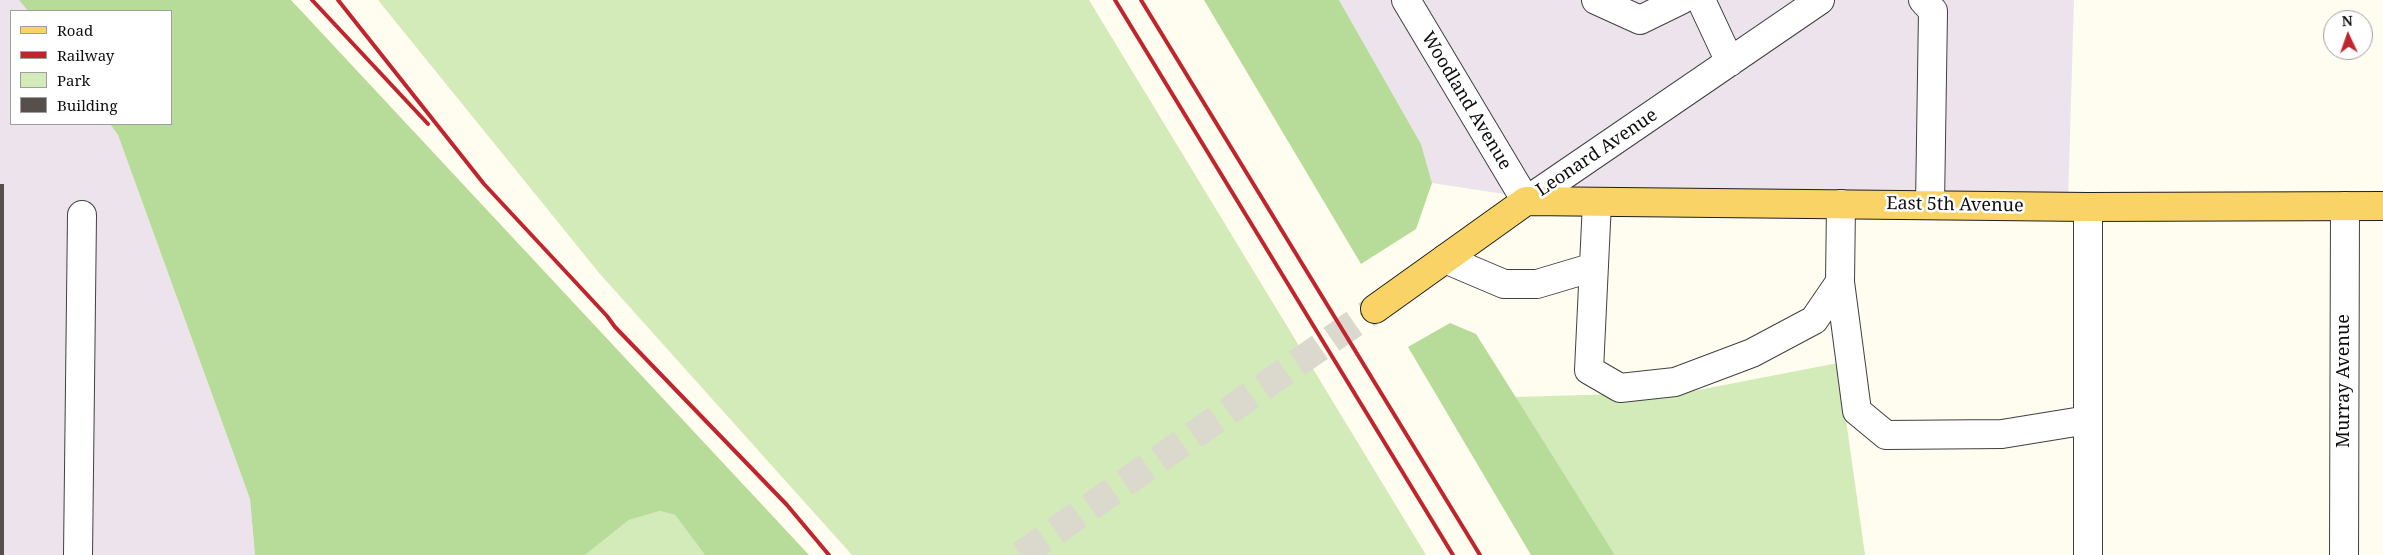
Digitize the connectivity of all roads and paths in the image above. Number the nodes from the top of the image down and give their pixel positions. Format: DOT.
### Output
graph roads {
  1 [pos="1406,0"];
  2 [pos="1596,0"];
  3 [pos="1681,0"];
  4 [pos="1701,0"];
  5 [pos="1820,0"];
  6 [pos="1923,0"];
  7 [pos="1730,62"];
  8 [pos="1526,201"];
  9 [pos="1597,202"];
  10 [pos="1840,204"];
  11 [pos="1930,205"];
  12 [pos="2345,206"];
  13 [pos="2383,206"];
  14 [pos="2088,207"];
  15 [pos="82,215"];
  16 [pos="1445,259"];
  17 [pos="1594,267"];
  18 [pos="1840,282"];
  19 [pos="1375,308"];
  20 [pos="2088,420"];
  21 [pos="78,555"];
  22 [pos="2088,555"];
  23 [pos="2344,555"];
  1 -- 8 [label="street, Woodland Avenue"];
  2 -- 3 [label="street"];
  4 -- 7 [label="street"];
  5 -- 7 [label="street, Leonard Avenue"];
  6 -- 11 [label="street"];
  7 -- 8 [label="street, Leonard Avenue"];
  8 -- 9 [label="main road, East 5th Avenue"];
  8 -- 16 [label="main road, Leonard Avenue"];
  9 -- 10 [label="main road, East 5th Avenue"];
  9 -- 17 [label="street"];
  10 -- 11 [label="main road, East 5th Avenue"];
  10 -- 18 [label="street"];
  11 -- 14 [label="main road, East 5th Avenue"];
  12 -- 13 [label="main road, East 5th Avenue"];
  12 -- 14 [label="main road, East 5th Avenue"];
  12 -- 23 [label="street, Murray Avenue"];
  14 -- 20 [label="street"];
  15 -- 21 [label="street"];
  16 -- 17 [label="street"];
  16 -- 19 [label="main road, Leonard Avenue"];
  17 -- 18 [label="street"];
  18 -- 20 [label="street"];
  20 -- 22 [label="street"];
}
